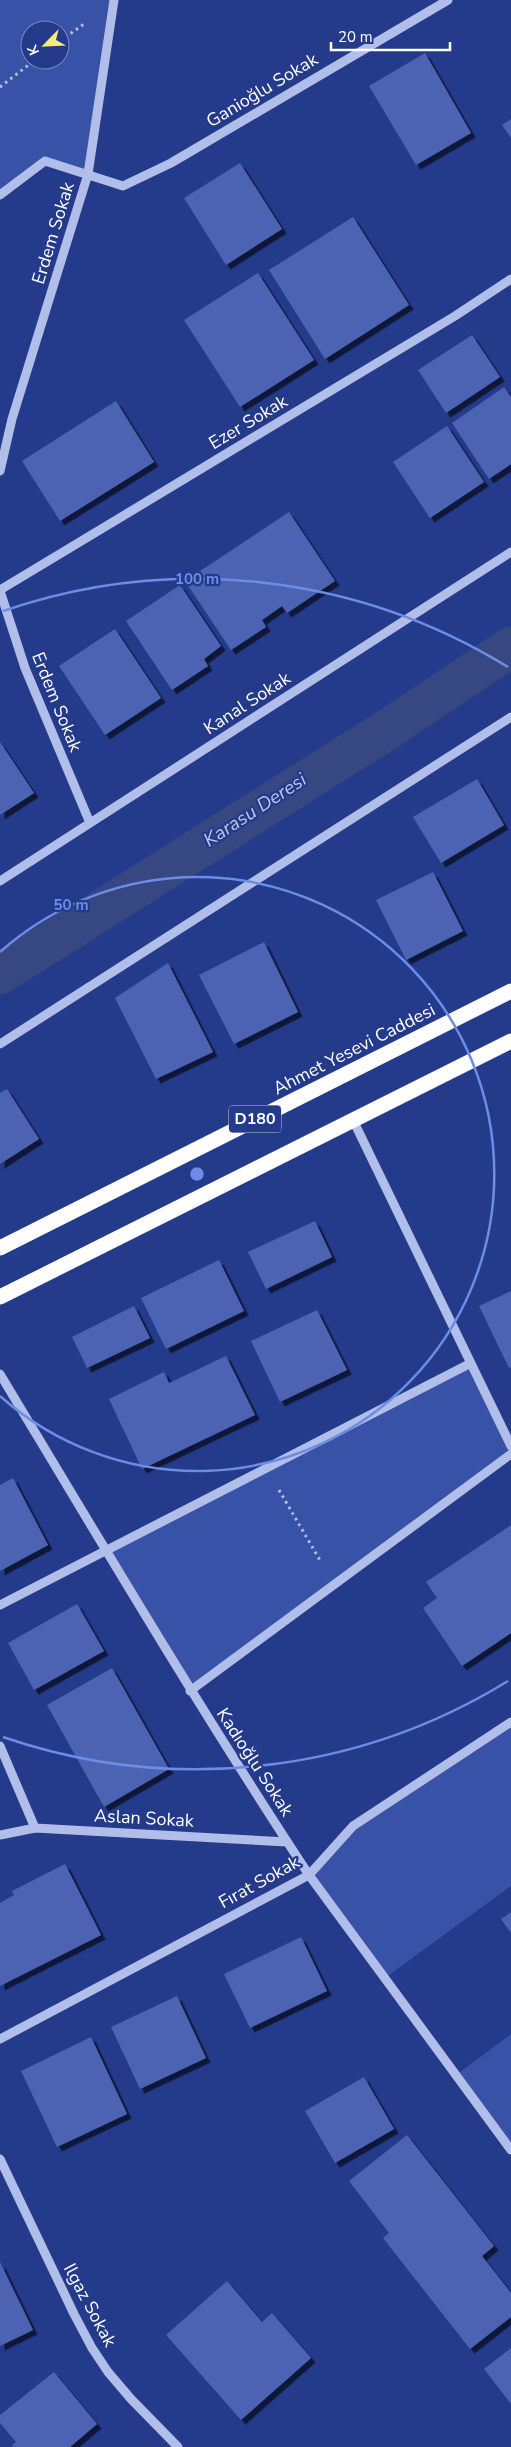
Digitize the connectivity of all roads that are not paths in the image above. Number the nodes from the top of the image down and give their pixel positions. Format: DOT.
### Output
graph roads {
  1 [pos="114,0"];
  2 [pos="448,0"];
  3 [pos="88,174"];
  4 [pos="0,195"];
  5 [pos="511,279"];
  6 [pos="0,471"];
  7 [pos="511,552"];
  8 [pos="0,590"];
  9 [pos="511,717"];
  10 [pos="90,823"];
  11 [pos="0,881"];
  12 [pos="511,991"];
  13 [pos="511,1041"];
  14 [pos="0,1044"];
  15 [pos="353,1120"];
  16 [pos="0,1248"];
  17 [pos="0,1297"];
  18 [pos="471,1363"];
  19 [pos="0,1374"];
  20 [pos="511,1446"];
  21 [pos="511,1454"];
  22 [pos="107,1551"];
  23 [pos="0,1605"];
  24 [pos="190,1691"];
  25 [pos="511,1722"];
  26 [pos="0,1746"];
  27 [pos="35,1828"];
  28 [pos="0,1835"];
  29 [pos="287,1842"];
  30 [pos="309,1875"];
  31 [pos="0,2039"];
  32 [pos="511,2150"];
  33 [pos="0,2159"];
  34 [pos="178,2447"];
  1 -- 3 [label="street, Erdem Sokak"];
  2 -- 3 [label="street, Ganioğlu Sokak"];
  3 -- 4 [label="street, Ganioğlu Sokak"];
  3 -- 6 [label="street, Erdem Sokak"];
  5 -- 8 [label="street, Ezer Sokak"];
  7 -- 10 [label="street, Kanal Sokak"];
  8 -- 10 [label="street, Erdem Sokak"];
  9 -- 14 [label="street"];
  10 -- 11 [label="street, Kanal Sokak"];
  12 -- 16 [label="highway, Ahmet Yesevi Caddesi / D180"];
  13 -- 15 [label="highway, D180"];
  15 -- 17 [label="highway, D180"];
  15 -- 18 [label="street"];
  18 -- 20 [label="street"];
  18 -- 22 [label="street"];
  19 -- 22 [label="street, Kadıoğlu Sokak"];
  21 -- 24 [label="street"];
  22 -- 23 [label="street"];
  22 -- 24 [label="street, Kadıoğlu Sokak"];
  24 -- 29 [label="street, Kadıoğlu Sokak"];
  25 -- 30 [label="street, Fırat Sokak"];
  26 -- 27 [label="street"];
  27 -- 28 [label="street, Aslan Sokak"];
  27 -- 29 [label="street, Aslan Sokak"];
  29 -- 30 [label="street, Kadıoğlu Sokak"];
  30 -- 31 [label="street, Fırat Sokak"];
  30 -- 32 [label="street, Kadıoğlu Sokak"];
  33 -- 34 [label="street, Ilgaz Sokak"];
}
